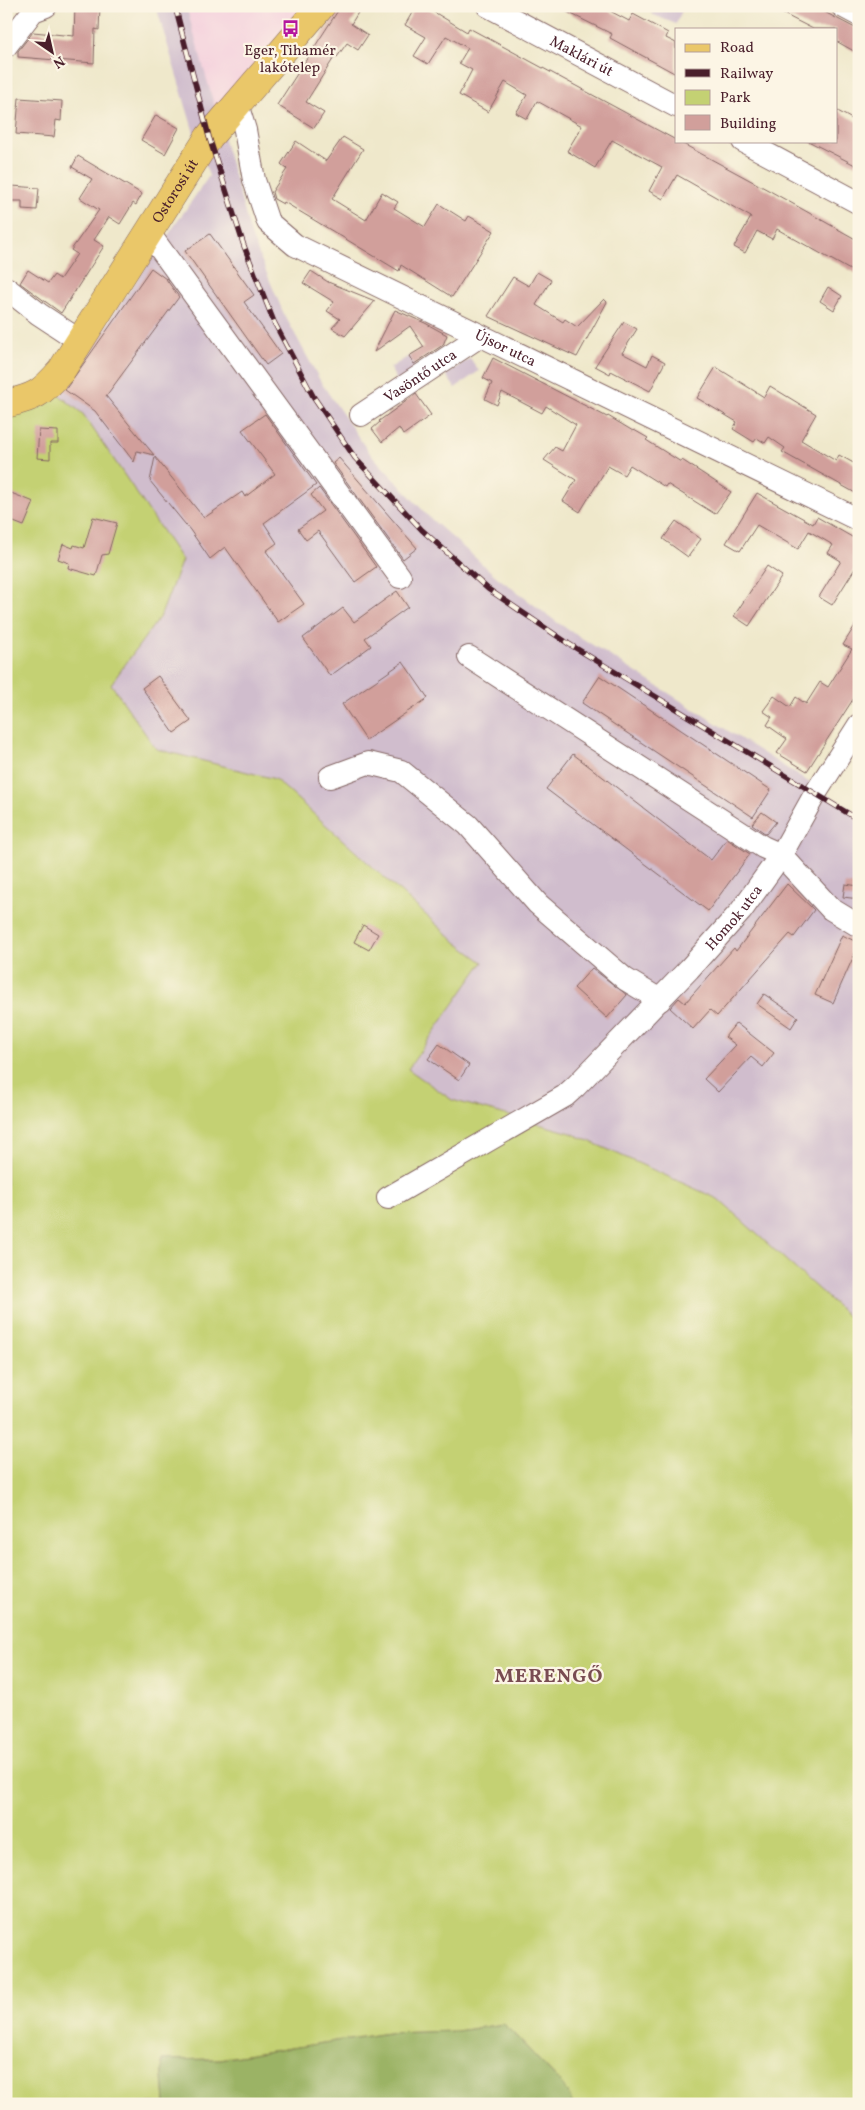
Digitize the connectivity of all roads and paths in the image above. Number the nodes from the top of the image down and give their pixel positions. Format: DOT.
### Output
graph roads {
  1 [pos="46,6"];
  2 [pos="322,6"];
  3 [pos="488,6"];
  4 [pos="842,6"];
  5 [pos="859,15"];
  6 [pos="6,46"];
  7 [pos="237,104"];
  8 [pos="675,105"];
  9 [pos="745,142"];
  10 [pos="859,203"];
  11 [pos="148,232"];
  12 [pos="6,288"];
  13 [pos="480,336"];
  14 [pos="80,341"];
  15 [pos="6,404"];
  16 [pos="361,415"];
  17 [pos="859,520"];
  18 [pos="400,577"];
  19 [pos="469,657"];
  20 [pos="859,724"];
  21 [pos="330,777"];
  22 [pos="781,855"];
  23 [pos="859,926"];
  24 [pos="660,1000"];
  25 [pos="388,1198"];
  1 -- 6 [label="street"];
  2 -- 7 [label="main road, Ostorosi út"];
  3 -- 8 [label="street, Maklári út"];
  4 -- 5 [label="street"];
  7 -- 11 [label="main road, Ostorosi út"];
  7 -- 13 [label="street, Újsor utca"];
  9 -- 10 [label="street"];
  11 -- 14 [label="main road, Ostorosi út"];
  11 -- 18 [label="street"];
  12 -- 14 [label="street"];
  13 -- 16 [label="street, Vasöntő utca"];
  13 -- 17 [label="street, Újsor utca"];
  14 -- 15 [label="main road, Ostorosi út"];
  19 -- 22 [label="street"];
  20 -- 22 [label="street, Homok utca"];
  21 -- 24 [label="street"];
  22 -- 23 [label="street"];
  22 -- 24 [label="street, Homok utca"];
  24 -- 25 [label="street, Homok utca"];
}
